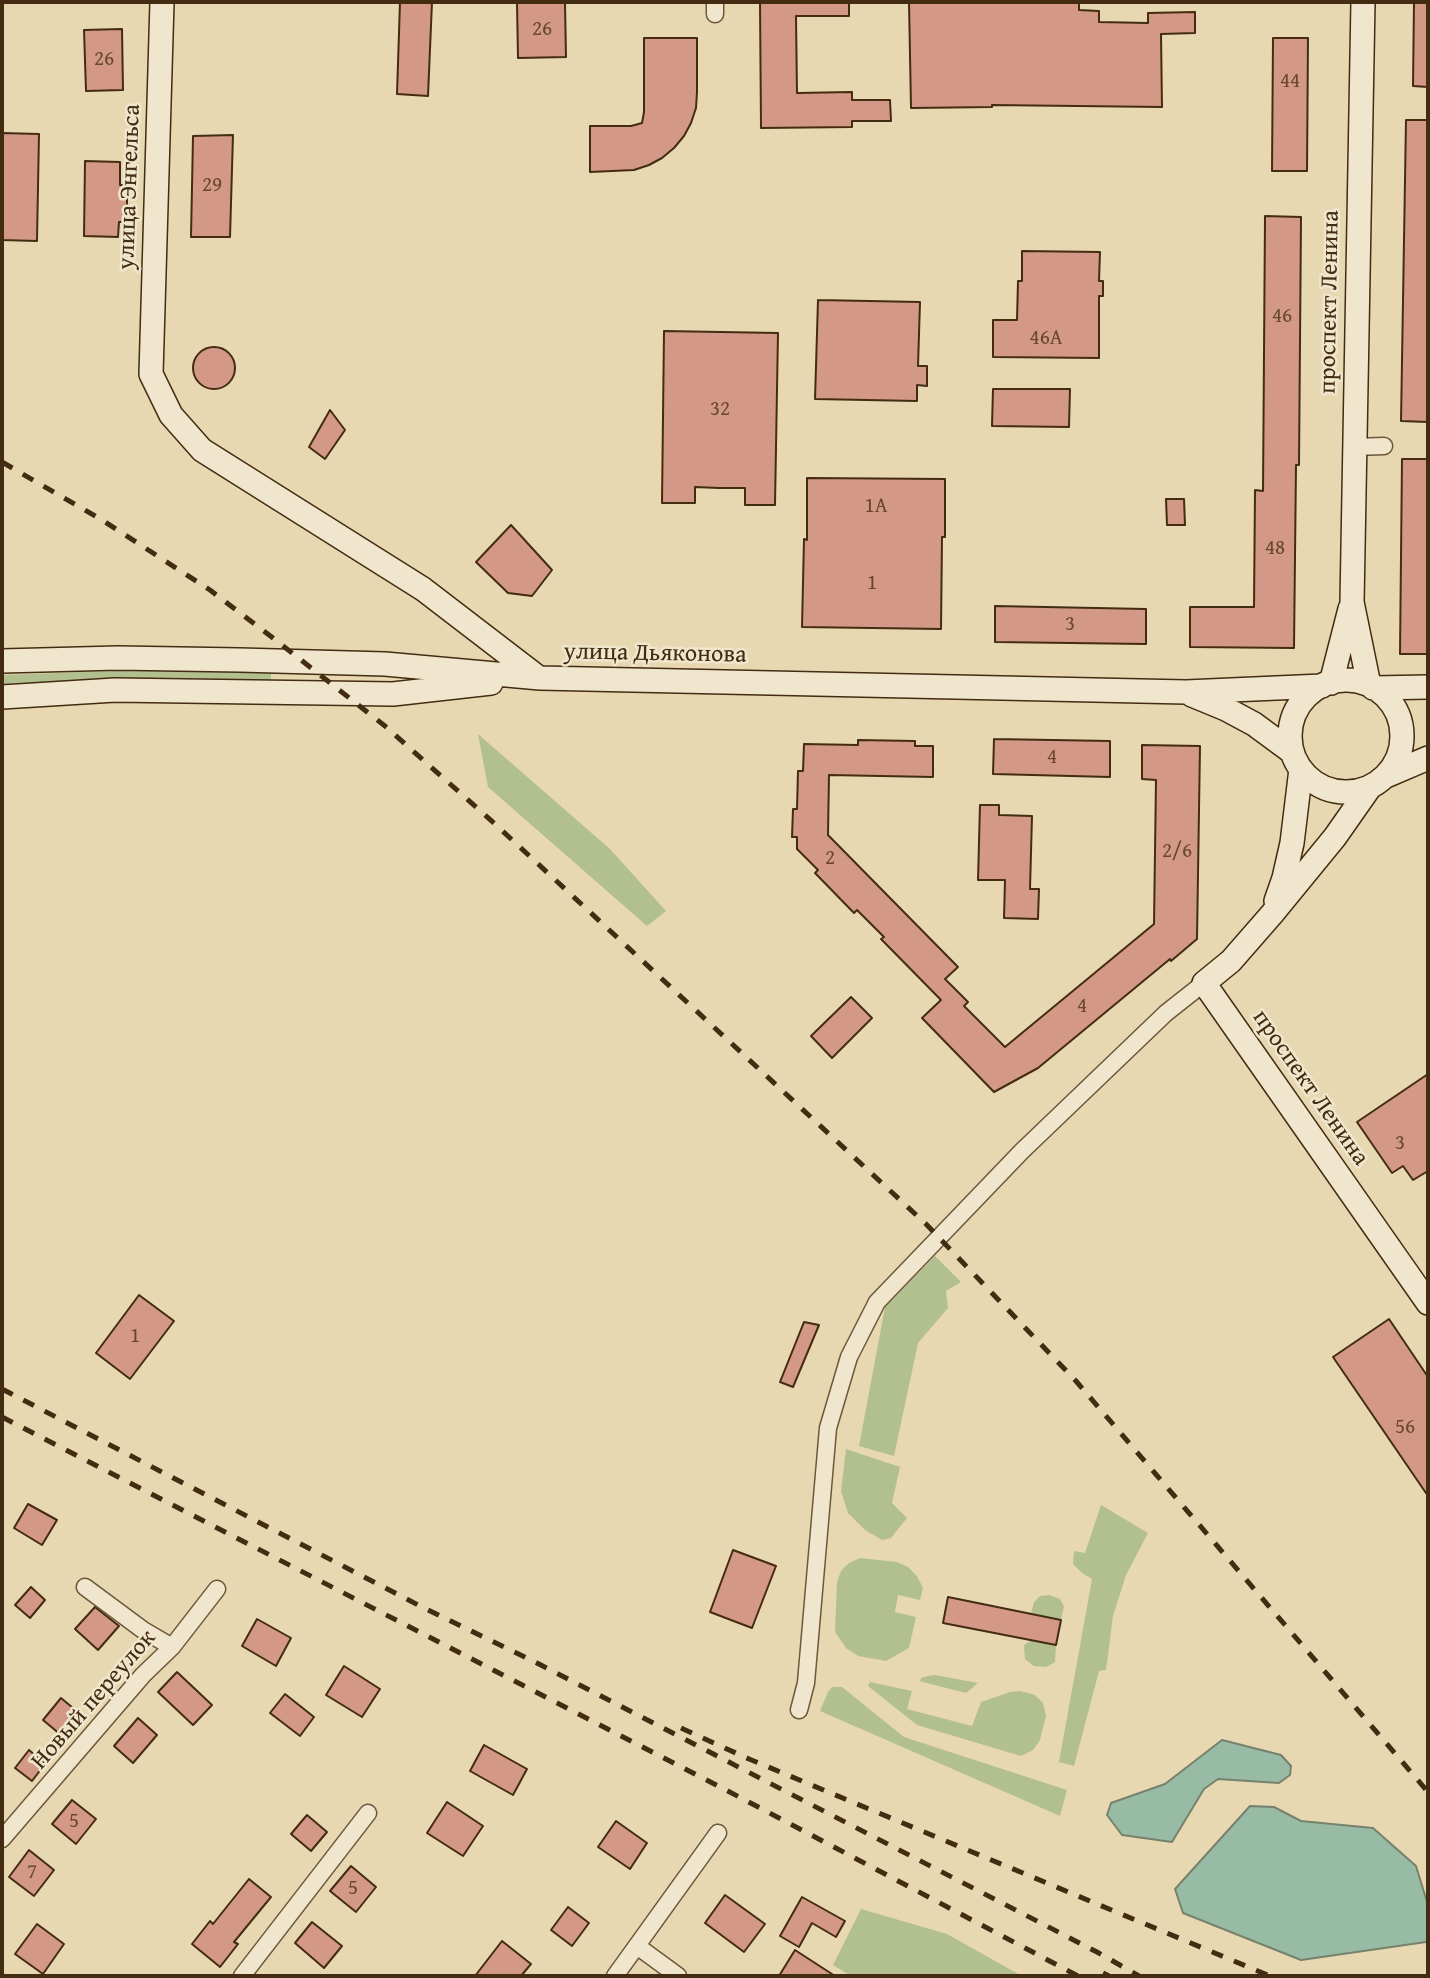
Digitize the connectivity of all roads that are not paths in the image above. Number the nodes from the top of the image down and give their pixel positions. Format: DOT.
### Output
graph roads {
  1 [pos="162,2"];
  2 [pos="1363,2"];
  3 [pos="151,374"];
  4 [pos="1384,446"];
  5 [pos="1353,447"];
  6 [pos="1352,603"];
  7 [pos="2,661"];
  8 [pos="540,678"];
  9 [pos="1326,684"];
  10 [pos="1371,687"];
  11 [pos="1428,687"];
  12 [pos="1185,692"];
  13 [pos="2,697"];
  14 [pos="1428,758"];
  15 [pos="1296,760"];
  16 [pos="1378,781"];
  17 [pos="1272,914"];
  18 [pos="1204,983"];
  19 [pos="1428,1303"];
  20 [pos="85,1587"];
  21 [pos="218,1589"];
  22 [pos="172,1647"];
  23 [pos="799,1710"];
  24 [pos="368,1813"];
  25 [pos="718,1833"];
  26 [pos="2,1839"];
  27 [pos="637,1946"];
  28 [pos="242,1976"];
  29 [pos="615,1976"];
  30 [pos="678,1976"];
  1 -- 3 [label="main road, улица Энгельса"];
  2 -- 5 [label="main road, проспект Ленина"];
  3 -- 8 [label="main road, улица Дьяконова"];
  4 -- 5 [label="street"];
  5 -- 6 [label="main road, проспект Ленина"];
  6 -- 9 [label="main road, проспект Ленина"];
  6 -- 10 [label="main road, проспект Ленина"];
  7 -- 8 [label="main road"];
  8 -- 12 [label="main road, улица Дьяконова"];
  8 -- 13 [label="main road"];
  9 -- 10 [label="main road"];
  9 -- 12 [label="main road, улица Дьяконова"];
  9 -- 15 [label="main road"];
  10 -- 11 [label="main road"];
  10 -- 16 [label="main road"];
  12 -- 15 [label="main road, улица Дьяконова"];
  14 -- 16 [label="main road"];
  15 -- 16 [label="main road"];
  15 -- 17 [label="main road"];
  16 -- 17 [label="main road"];
  17 -- 18 [label="main road"];
  18 -- 19 [label="main road, проспект Ленина"];
  18 -- 23 [label="street"];
  20 -- 22 [label="street"];
  21 -- 22 [label="street, Новый переулок"];
  22 -- 26 [label="street, Новый переулок"];
  24 -- 28 [label="street"];
  25 -- 27 [label="street"];
  27 -- 29 [label="street"];
  27 -- 30 [label="street"];
}
